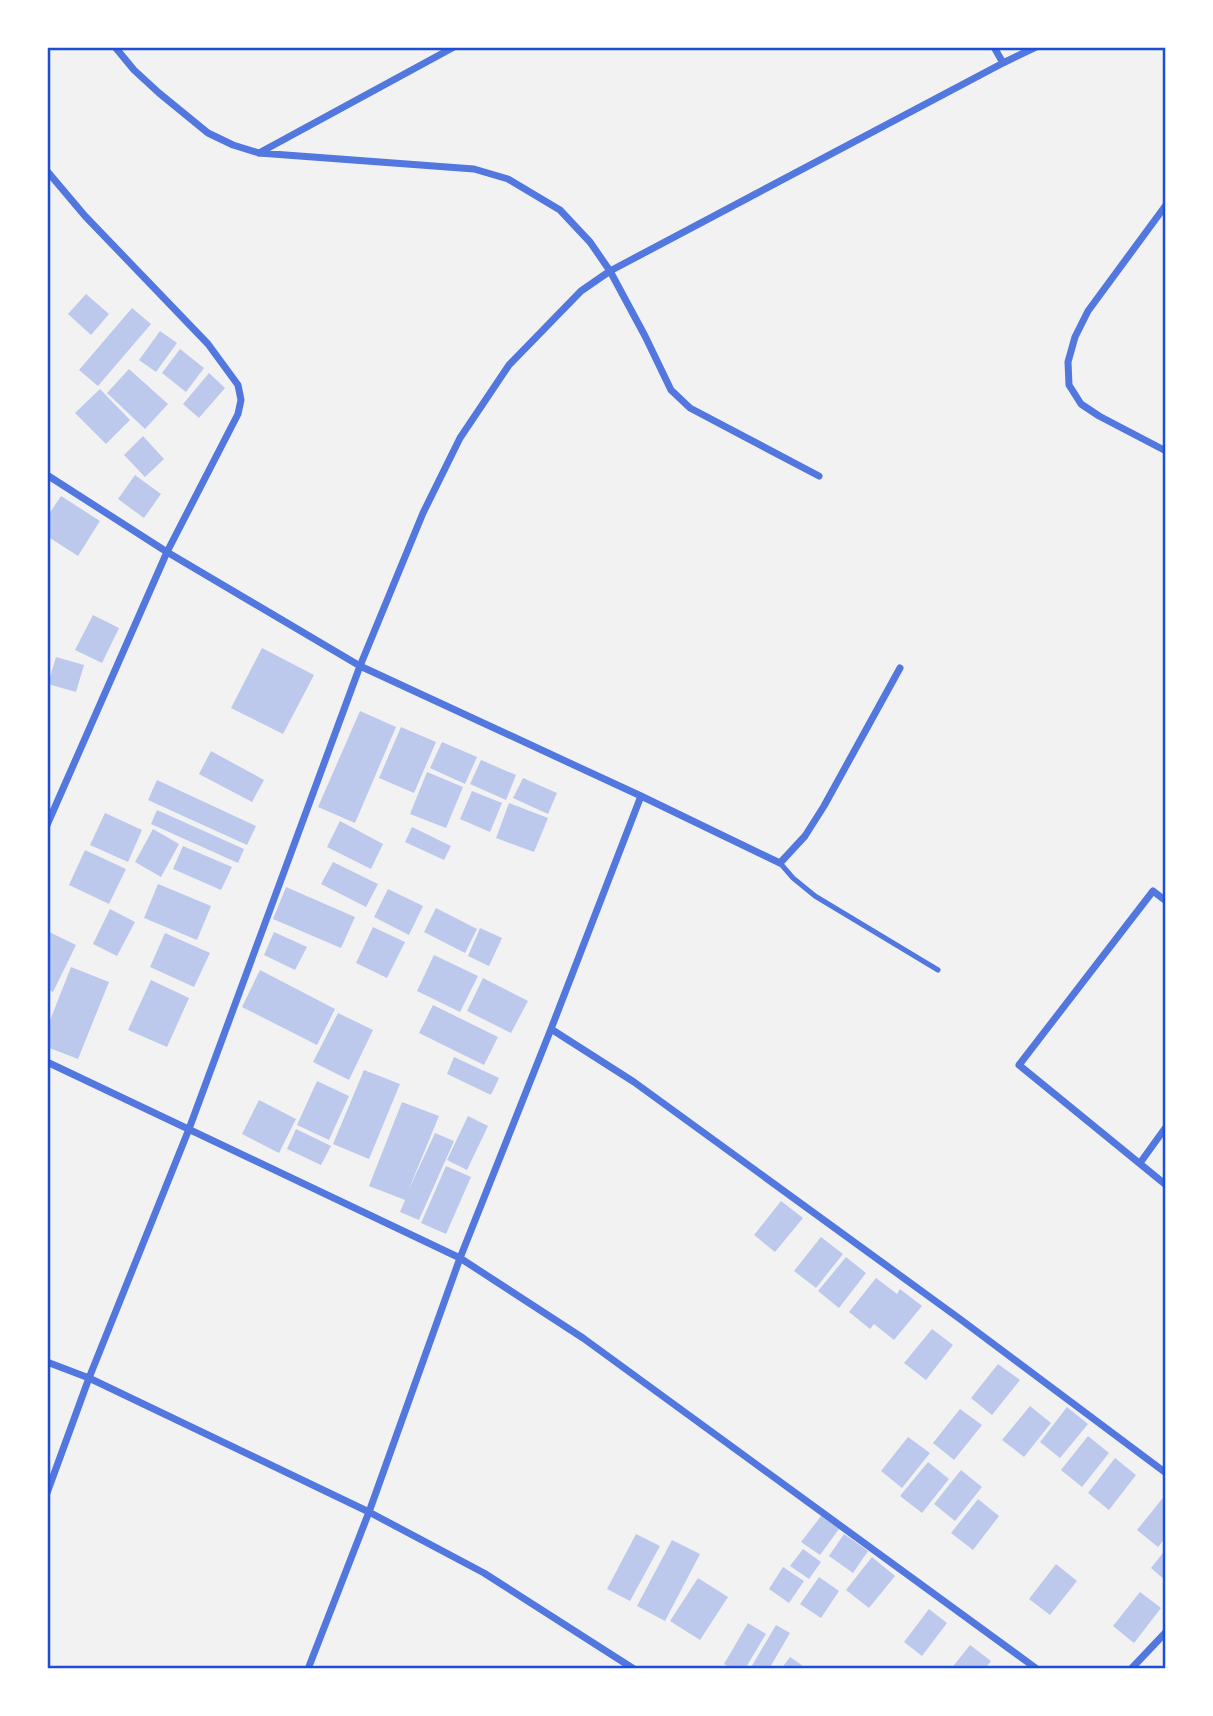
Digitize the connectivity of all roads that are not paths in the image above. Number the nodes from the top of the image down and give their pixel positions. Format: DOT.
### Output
graph roads {
  1 [pos="115,47"];
  2 [pos="454,47"];
  3 [pos="994,47"];
  4 [pos="1037,47"];
  5 [pos="1003,63"];
  6 [pos="259,153"];
  7 [pos="47,171"];
  8 [pos="1166,205"];
  9 [pos="611,271"];
  10 [pos="1166,451"];
  11 [pos="47,475"];
  12 [pos="819,477"];
  13 [pos="167,552"];
  14 [pos="360,666"];
  15 [pos="900,668"];
  16 [pos="641,796"];
  17 [pos="47,825"];
  18 [pos="780,863"];
  19 [pos="1166,901"];
  20 [pos="938,970"];
  21 [pos="551,1030"];
  22 [pos="47,1062"];
  23 [pos="1166,1127"];
  24 [pos="189,1129"];
  25 [pos="1140,1163"];
  26 [pos="1166,1185"];
  27 [pos="460,1258"];
  28 [pos="47,1362"];
  29 [pos="89,1378"];
  30 [pos="1166,1473"];
  31 [pos="47,1493"];
  32 [pos="369,1511"];
  33 [pos="1166,1632"];
  34 [pos="308,1669"];
  35 [pos="634,1669"];
  36 [pos="1037,1669"];
  37 [pos="1131,1669"];
  1 -- 6 [label="street"];
  2 -- 6 [label="street"];
  3 -- 5 [label="street"];
  4 -- 5 [label="street"];
  5 -- 9 [label="street"];
  6 -- 9 [label="street"];
  7 -- 13 [label="street"];
  8 -- 10 [label="street"];
  9 -- 12 [label="street"];
  9 -- 14 [label="street"];
  11 -- 13 [label="street"];
  13 -- 14 [label="street"];
  13 -- 17 [label="street"];
  14 -- 16 [label="street"];
  14 -- 24 [label="street"];
  15 -- 18 [label="street"];
  16 -- 18 [label="street"];
  16 -- 21 [label="street"];
  18 -- 20 [label="lane"];
  19 -- 25 [label="street"];
  21 -- 27 [label="street"];
  21 -- 30 [label="street"];
  22 -- 24 [label="street"];
  23 -- 25 [label="street"];
  24 -- 27 [label="street"];
  24 -- 29 [label="street"];
  25 -- 26 [label="street"];
  27 -- 32 [label="street"];
  27 -- 36 [label="street"];
  28 -- 29 [label="street"];
  29 -- 31 [label="street"];
  29 -- 32 [label="street"];
  32 -- 34 [label="street"];
  32 -- 35 [label="street"];
  33 -- 37 [label="street"];
}
